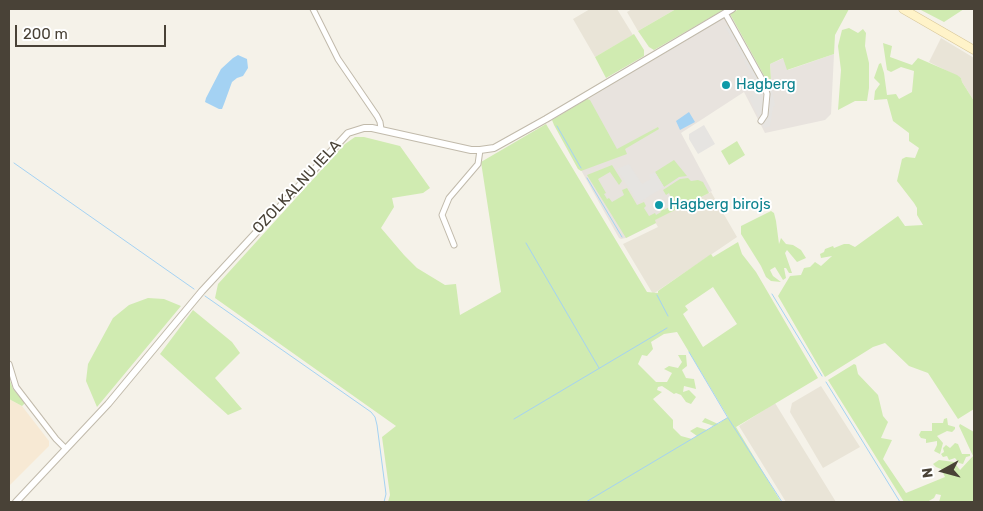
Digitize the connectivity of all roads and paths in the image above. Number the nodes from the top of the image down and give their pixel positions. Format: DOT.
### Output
graph roads {
  1 [pos="313,9"];
  2 [pos="732,9"];
  3 [pos="903,9"];
  4 [pos="725,13"];
  5 [pos="974,50"];
  6 [pos="761,121"];
  7 [pos="381,129"];
  8 [pos="480,150"];
  9 [pos="454,246"];
  10 [pos="9,364"];
  11 [pos="66,449"];
  12 [pos="16,502"];
  1 -- 7 [label="street"];
  2 -- 4 [label="street, OZOLKALNU IELA"];
  3 -- 5 [label="main road"];
  4 -- 6 [label="street"];
  4 -- 8 [label="street, OZOLKALNU IELA"];
  7 -- 8 [label="street, OZOLKALNU IELA"];
  7 -- 11 [label="street, OZOLKALNU IELA"];
  8 -- 9 [label="street"];
  10 -- 11 [label="street"];
  11 -- 12 [label="street, OZOLKALNU IELA"];
}
